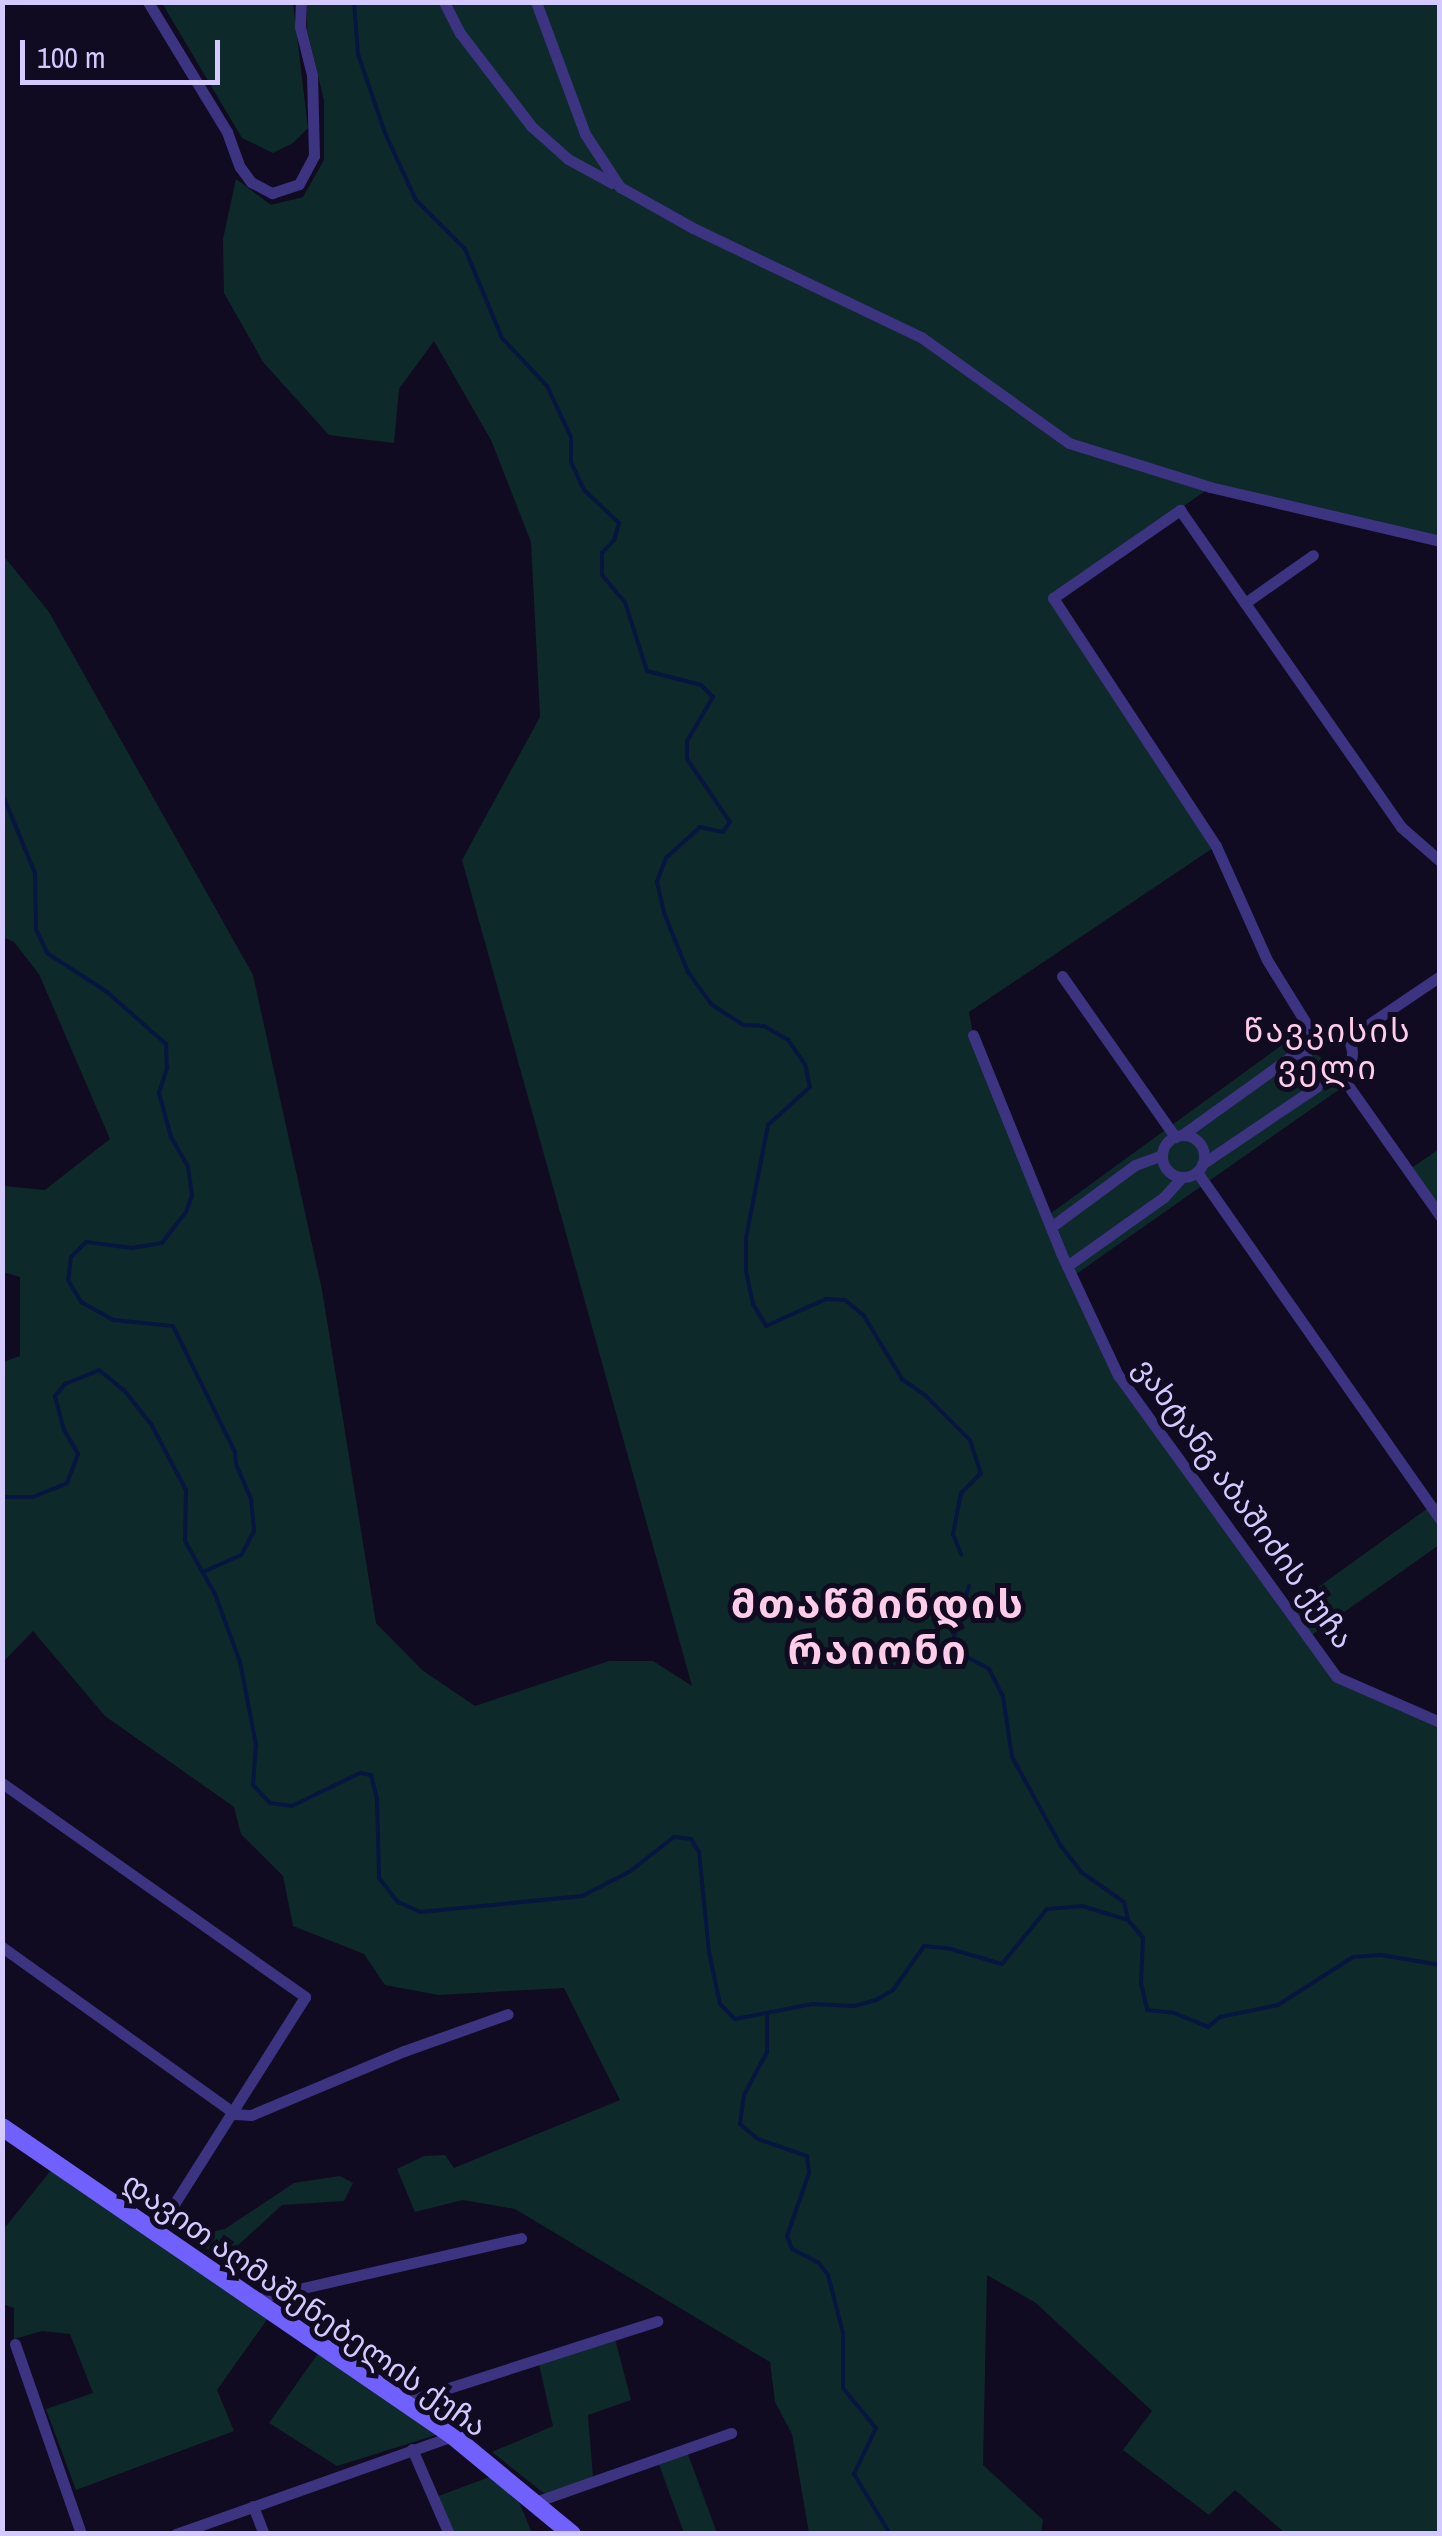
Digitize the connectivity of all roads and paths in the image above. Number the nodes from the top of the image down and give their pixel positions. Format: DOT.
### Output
graph roads {
  1 [pos="148,2"];
  2 [pos="301,2"];
  3 [pos="444,2"];
  4 [pos="536,2"];
  5 [pos="620,187"];
  6 [pos="1440,541"];
  7 [pos="1314,556"];
  8 [pos="1245,604"];
  9 [pos="1440,861"];
  10 [pos="1062,976"];
  11 [pos="1440,976"];
  12 [pos="973,1034"];
  13 [pos="1314,1036"];
  14 [pos="1347,1039"];
  15 [pos="1306,1053"];
  16 [pos="1321,1074"];
  17 [pos="1340,1074"];
  18 [pos="1178,1136"];
  19 [pos="1162,1155"];
  20 [pos="1199,1168"];
  21 [pos="1182,1177"];
  22 [pos="1440,1216"];
  23 [pos="1052,1227"];
  24 [pos="1067,1266"];
  25 [pos="1440,1520"];
  26 [pos="1440,1722"];
  27 [pos="2,1783"];
  28 [pos="2,1947"];
  29 [pos="508,2014"];
  30 [pos="235,2114"];
  31 [pos="2,2127"];
  32 [pos="155,2234"];
  33 [pos="522,2238"];
  34 [pos="255,2299"];
  35 [pos="657,2322"];
  36 [pos="15,2344"];
  37 [pos="404,2402"];
  38 [pos="731,2433"];
  39 [pos="452,2436"];
  40 [pos="412,2449"];
  41 [pos="535,2502"];
  42 [pos="253,2506"];
  43 [pos="81,2534"];
  44 [pos="176,2534"];
  45 [pos="264,2534"];
  46 [pos="448,2534"];
  47 [pos="572,2534"];
  1 -- 2 [label="street"];
  3 -- 5 [label="street"];
  4 -- 5 [label="street"];
  5 -- 6 [label="street"];
  7 -- 8 [label="street"];
  8 -- 9 [label="street"];
  8 -- 13 [label="street"];
  10 -- 18 [label="street"];
  11 -- 14 [label="street"];
  12 -- 23 [label="street, ვახტანგ აბაშიძის ქუჩა"];
  13 -- 14 [label="street"];
  13 -- 15 [label="street"];
  14 -- 17 [label="street"];
  15 -- 16 [label="street"];
  15 -- 18 [label="street"];
  16 -- 17 [label="street"];
  16 -- 20 [label="street"];
  17 -- 22 [label="street"];
  18 -- 19 [label="street"];
  18 -- 20 [label="street"];
  19 -- 21 [label="street"];
  19 -- 23 [label="street"];
  20 -- 21 [label="street"];
  20 -- 25 [label="street"];
  21 -- 24 [label="street"];
  23 -- 24 [label="street, ვახტანგ აბაშიძის ქუჩა"];
  24 -- 26 [label="street, ვახტანგ აბაშიძის ქუჩა"];
  27 -- 30 [label="street"];
  28 -- 30 [label="street"];
  29 -- 30 [label="street"];
  30 -- 32 [label="street"];
  31 -- 32 [label="street, დავით აღმაშენებელის ქუჩა"];
  32 -- 34 [label="street, დავით აღმაშენებელის ქუჩა"];
  33 -- 34 [label="street"];
  34 -- 37 [label="street, დავით აღმაშენებელის ქუჩა"];
  35 -- 37 [label="street"];
  36 -- 43 [label="street"];
  37 -- 39 [label="street, დავით აღმაშენებელის ქუჩა"];
  38 -- 41 [label="street"];
  39 -- 40 [label="street"];
  39 -- 41 [label="street, დავით აღმაშენებელის ქუჩა"];
  40 -- 42 [label="street"];
  40 -- 46 [label="street"];
  41 -- 47 [label="street, დავით აღმაშენებელის ქუჩა"];
  42 -- 44 [label="street"];
  42 -- 45 [label="street"];
}
